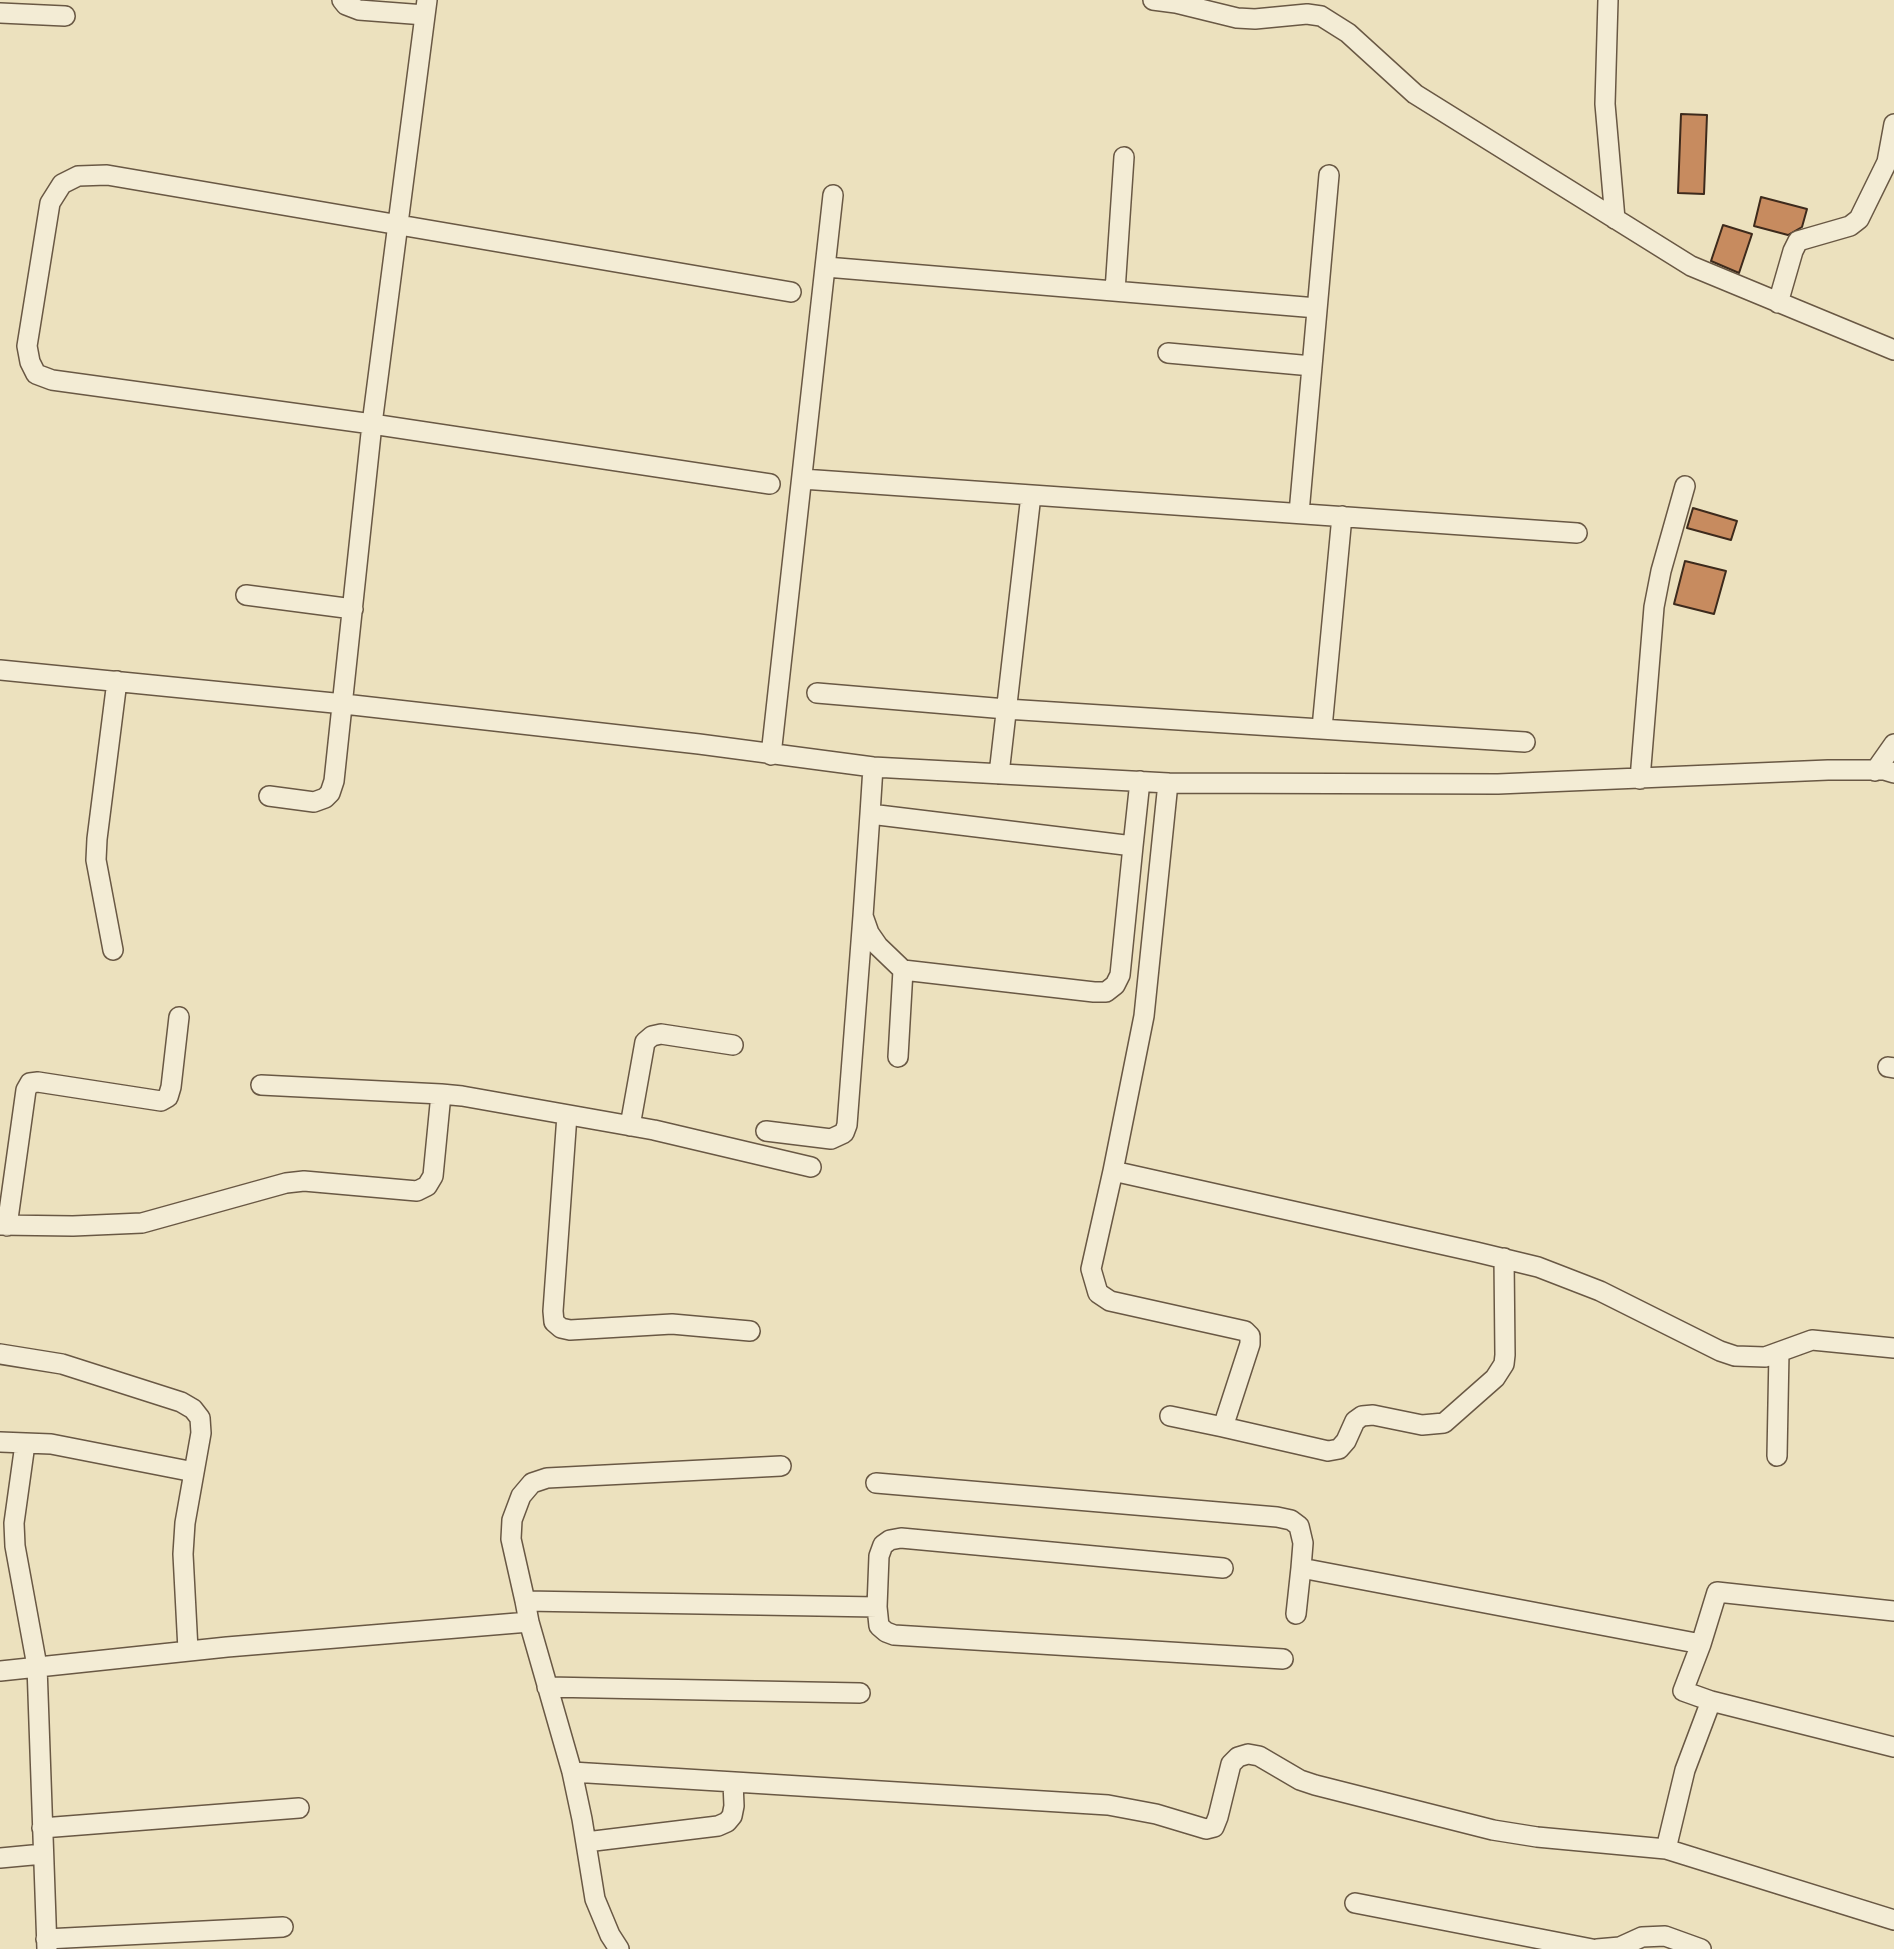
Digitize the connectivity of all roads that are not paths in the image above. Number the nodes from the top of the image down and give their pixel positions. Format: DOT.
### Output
graph roads {
  1 [pos="342,0"];
  2 [pos="1153,0"];
  3 [pos="1608,0"];
  4 [pos="426,7"];
  5 [pos="0,13"];
  6 [pos="65,16"];
  7 [pos="1894,124"];
  8 [pos="1124,158"];
  9 [pos="1890,163"];
  10 [pos="1329,175"];
  11 [pos="833,195"];
  12 [pos="1615,219"];
  13 [pos="398,225"];
  14 [pos="825,267"];
  15 [pos="1115,291"];
  16 [pos="791,292"];
  17 [pos="1778,303"];
  18 [pos="1317,307"];
  19 [pos="1894,350"];
  20 [pos="1168,353"];
  21 [pos="1312,366"];
  22 [pos="372,424"];
  23 [pos="802,479"];
  24 [pos="770,484"];
  25 [pos="1685,486"];
  26 [pos="1031,495"];
  27 [pos="1299,513"];
  28 [pos="1342,516"];
  29 [pos="1577,533"];
  30 [pos="246,595"];
  31 [pos="353,609"];
  32 [pos="0,670"];
  33 [pos="117,681"];
  34 [pos="817,693"];
  35 [pos="344,704"];
  36 [pos="1006,709"];
  37 [pos="1322,728"];
  38 [pos="1525,742"];
  39 [pos="1894,744"];
  40 [pos="771,755"];
  41 [pos="873,767"];
  42 [pos="1885,772"];
  43 [pos="999,774"];
  44 [pos="1640,779"];
  45 [pos="1140,781"];
  46 [pos="1168,782"];
  47 [pos="269,796"];
  48 [pos="870,814"];
  49 [pos="1133,846"];
  50 [pos="863,916"];
  51 [pos="113,950"];
  52 [pos="903,970"];
  53 [pos="179,1017"];
  54 [pos="733,1045"];
  55 [pos="898,1057"];
  56 [pos="261,1085"];
  57 [pos="441,1094"];
  58 [pos="567,1115"];
  59 [pos="630,1126"];
  60 [pos="766,1131"];
  61 [pos="811,1167"];
  62 [pos="1112,1171"];
  63 [pos="4,1225"];
  64 [pos="1504,1258"];
  65 [pos="750,1331"];
  66 [pos="1894,1348"];
  67 [pos="1779,1352"];
  68 [pos="0,1354"];
  69 [pos="1170,1416"];
  70 [pos="1223,1427"];
  71 [pos="0,1442"];
  72 [pos="25,1444"];
  73 [pos="1777,1456"];
  74 [pos="781,1466"];
  75 [pos="194,1472"];
  76 [pos="876,1483"];
  77 [pos="7,1523"];
  78 [pos="1223,1568"];
  79 [pos="1301,1568"];
  80 [pos="525,1601"];
  81 [pos="877,1607"];
  82 [pos="1894,1611"];
  83 [pos="1296,1614"];
  84 [pos="528,1622"];
  85 [pos="1701,1644"];
  86 [pos="188,1650"];
  87 [pos="1283,1659"];
  88 [pos="37,1666"];
  89 [pos="0,1671"];
  90 [pos="547,1687"];
  91 [pos="860,1693"];
  92 [pos="1711,1702"];
  93 [pos="1894,1747"];
  94 [pos="572,1772"];
  95 [pos="733,1782"];
  96 [pos="299,1808"];
  97 [pos="42,1828"];
  98 [pos="586,1842"];
  99 [pos="1666,1849"];
  100 [pos="44,1854"];
  101 [pos="0,1858"];
  102 [pos="1355,1903"];
  103 [pos="1894,1920"];
  104 [pos="283,1927"];
  105 [pos="47,1944"];
  106 [pos="619,1949"];
  107 [pos="1595,1949"];
  108 [pos="1701,1949"];
  1 -- 4 [label="street"];
  2 -- 12 [label="street"];
  3 -- 12 [label="street"];
  4 -- 13 [label="street"];
  5 -- 6 [label="street"];
  7 -- 9 [label="street"];
  8 -- 15 [label="street"];
  9 -- 17 [label="street"];
  10 -- 18 [label="street"];
  11 -- 14 [label="street"];
  12 -- 17 [label="street"];
  13 -- 16 [label="street"];
  13 -- 22 [label="street"];
  13 -- 22 [label="street"];
  14 -- 15 [label="street"];
  14 -- 23 [label="street"];
  15 -- 18 [label="street"];
  17 -- 19 [label="street"];
  18 -- 21 [label="street"];
  20 -- 21 [label="street"];
  21 -- 27 [label="street"];
  22 -- 24 [label="street"];
  22 -- 31 [label="street"];
  23 -- 26 [label="street"];
  23 -- 40 [label="street"];
  25 -- 44 [label="street"];
  26 -- 27 [label="street"];
  26 -- 36 [label="street"];
  27 -- 28 [label="street"];
  28 -- 29 [label="street"];
  28 -- 37 [label="street"];
  30 -- 31 [label="street"];
  31 -- 35 [label="street"];
  32 -- 33 [label="street"];
  33 -- 35 [label="street"];
  33 -- 51 [label="street"];
  34 -- 36 [label="street"];
  35 -- 40 [label="street"];
  35 -- 47 [label="street"];
  36 -- 37 [label="street"];
  36 -- 43 [label="street"];
  37 -- 38 [label="street"];
  39 -- 42 [label="street"];
  40 -- 41 [label="street"];
  41 -- 43 [label="street"];
  41 -- 48 [label="street"];
  42 -- 44 [label="street"];
  43 -- 45 [label="street"];
  44 -- 46 [label="street"];
  45 -- 46 [label="street"];
  45 -- 49 [label="street"];
  46 -- 62 [label="street"];
  48 -- 49 [label="street"];
  48 -- 50 [label="street"];
  49 -- 52 [label="street"];
  50 -- 52 [label="street"];
  50 -- 60 [label="street"];
  52 -- 55 [label="street"];
  53 -- 63 [label="street"];
  54 -- 59 [label="street"];
  56 -- 57 [label="street"];
  57 -- 58 [label="street"];
  57 -- 63 [label="street"];
  58 -- 59 [label="street"];
  58 -- 65 [label="street"];
  59 -- 61 [label="street"];
  62 -- 64 [label="street"];
  62 -- 70 [label="street"];
  64 -- 67 [label="street"];
  64 -- 70 [label="street"];
  66 -- 67 [label="street"];
  67 -- 73 [label="street"];
  68 -- 75 [label="street"];
  69 -- 70 [label="street"];
  71 -- 72 [label="street"];
  72 -- 75 [label="street"];
  72 -- 77 [label="street"];
  74 -- 80 [label="street"];
  75 -- 86 [label="street"];
  76 -- 79 [label="street"];
  77 -- 88 [label="street"];
  78 -- 81 [label="street"];
  79 -- 83 [label="street"];
  79 -- 85 [label="street"];
  80 -- 81 [label="street"];
  80 -- 84 [label="street"];
  81 -- 87 [label="street"];
  82 -- 85 [label="street"];
  84 -- 86 [label="street"];
  84 -- 90 [label="street"];
  85 -- 92 [label="street"];
  86 -- 88 [label="street"];
  88 -- 89 [label="street"];
  88 -- 97 [label="street"];
  90 -- 91 [label="street"];
  90 -- 94 [label="street"];
  92 -- 93 [label="street"];
  92 -- 99 [label="street"];
  94 -- 95 [label="street"];
  94 -- 98 [label="street"];
  95 -- 98 [label="street"];
  95 -- 99 [label="street"];
  96 -- 97 [label="street"];
  97 -- 100 [label="street"];
  98 -- 106 [label="street"];
  99 -- 103 [label="street"];
  100 -- 101 [label="street"];
  100 -- 105 [label="street"];
  102 -- 107 [label="street"];
  104 -- 105 [label="street"];
  107 -- 108 [label="street"];
}
